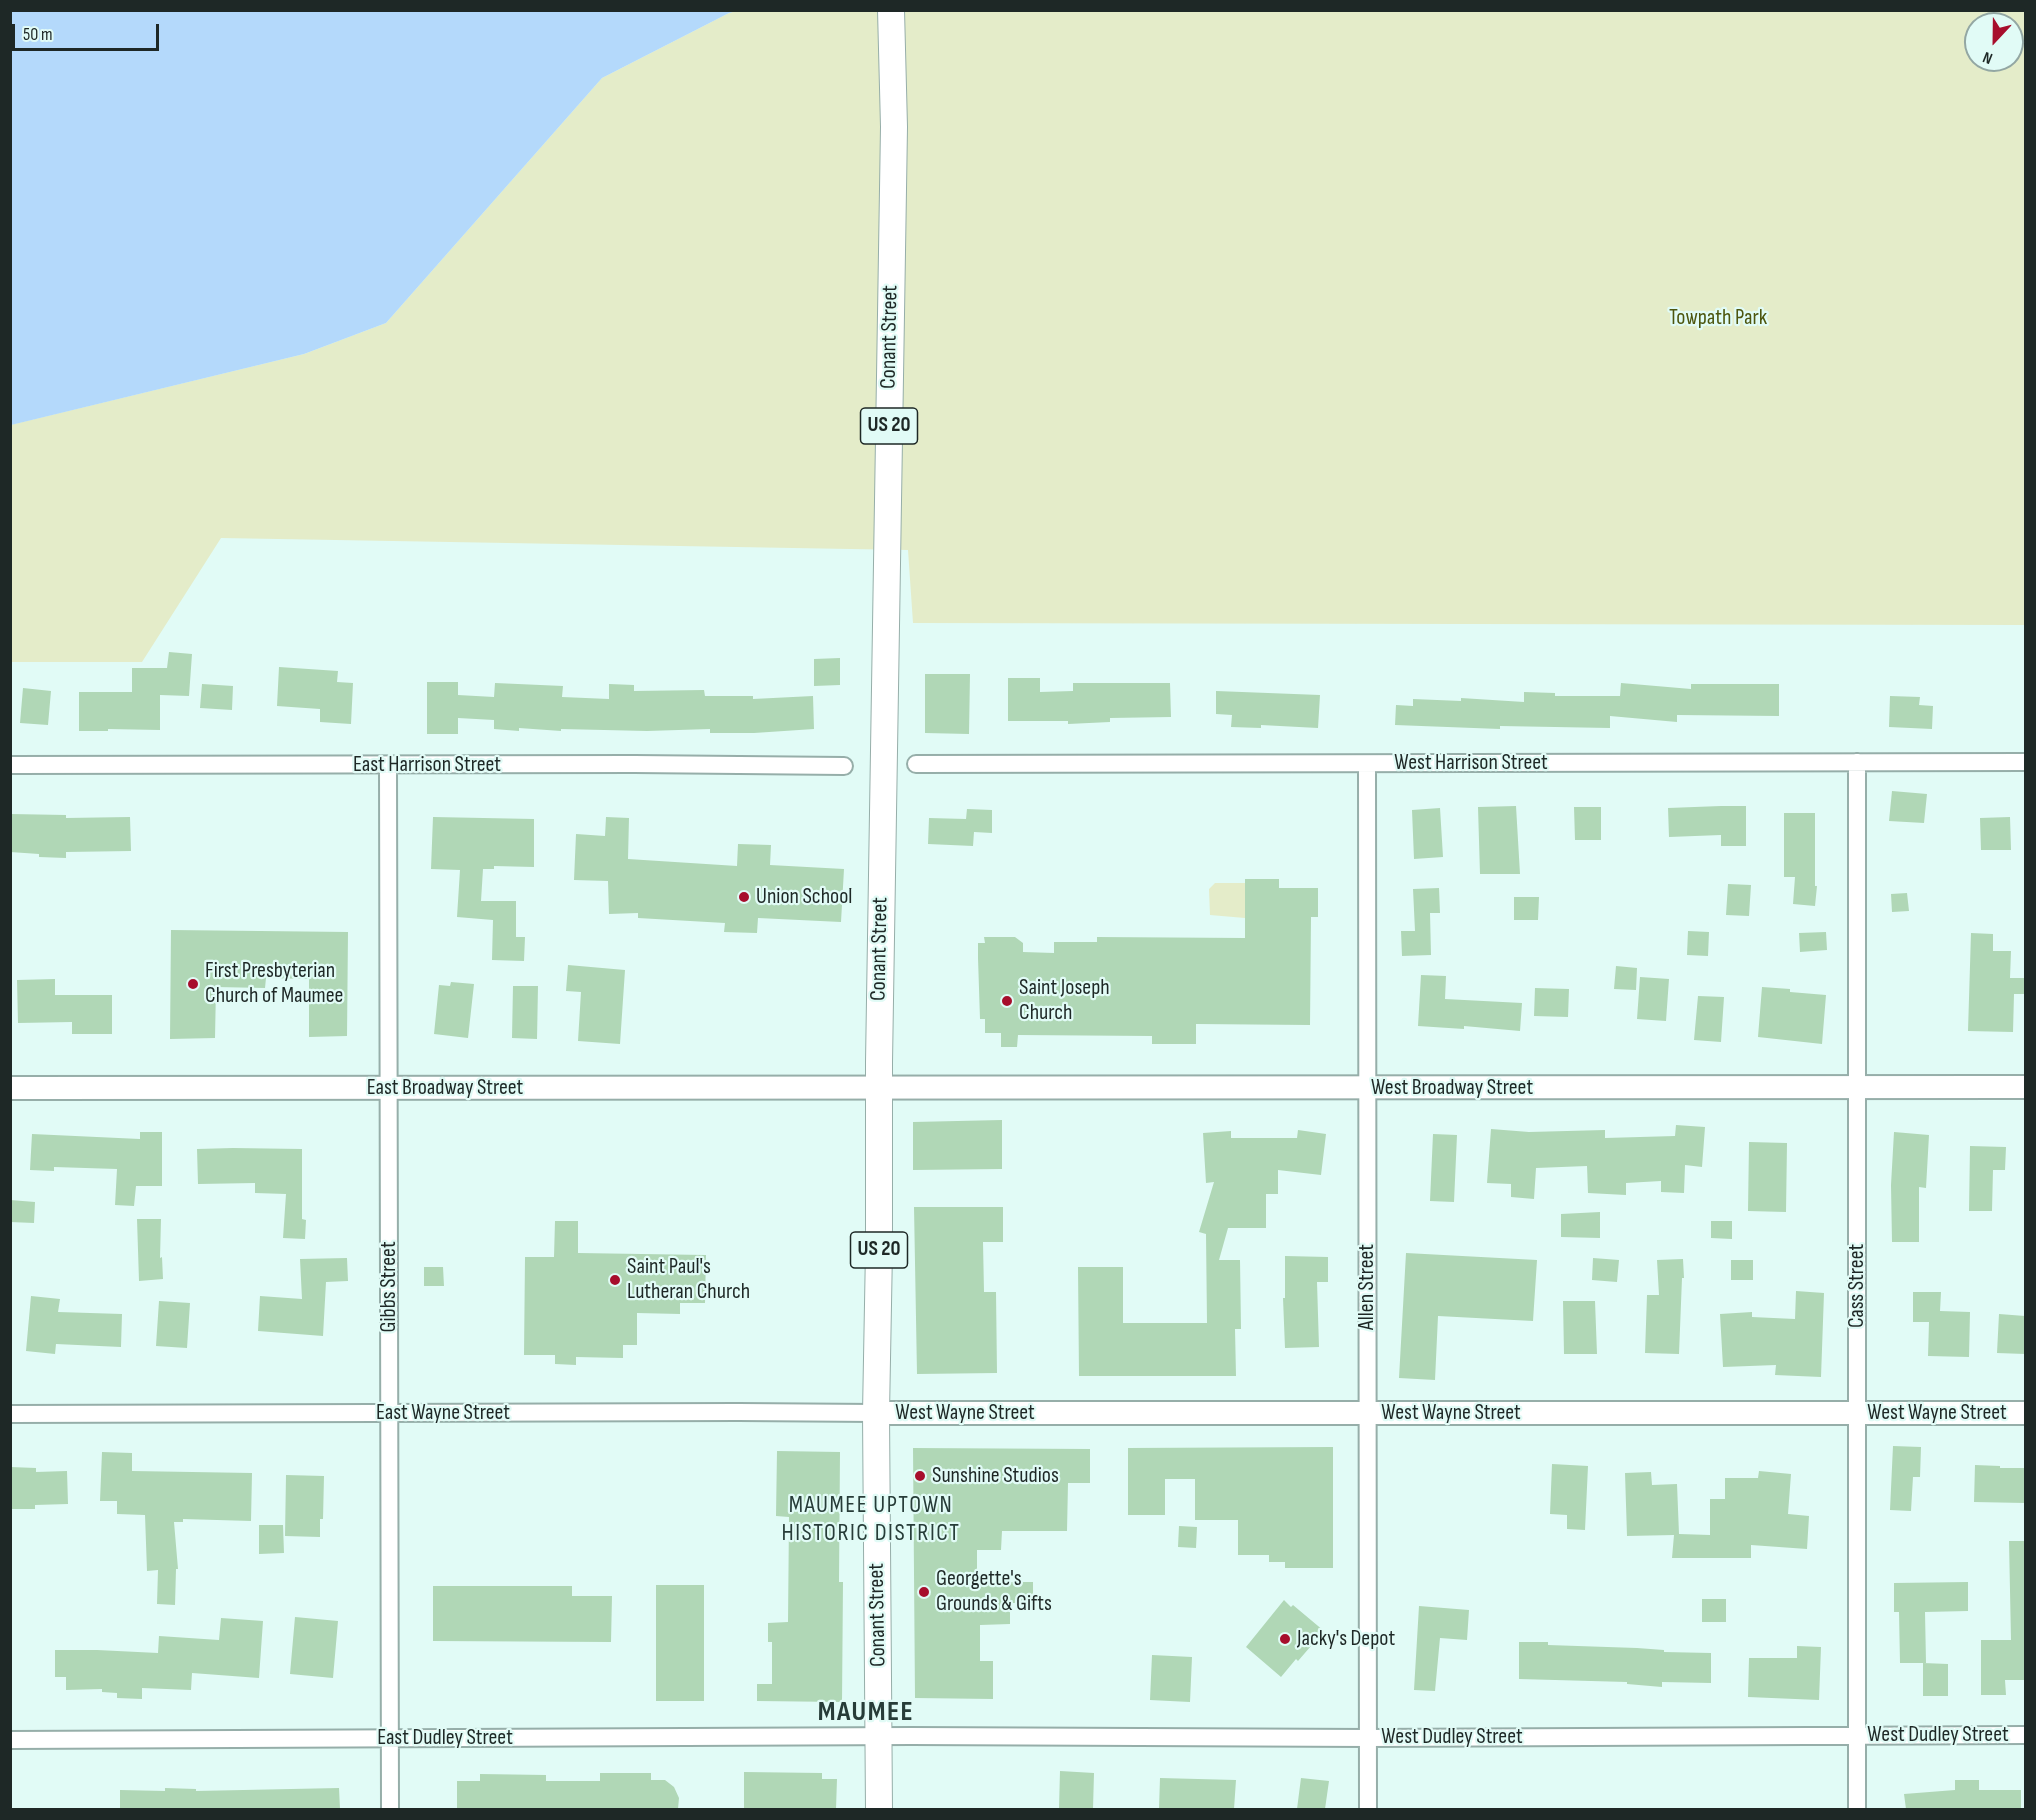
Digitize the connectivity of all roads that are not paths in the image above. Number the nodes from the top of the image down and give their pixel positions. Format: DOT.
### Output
graph roads {
  1 [pos="891,10"];
  2 [pos="1857,762"];
  3 [pos="2025,762"];
  4 [pos="916,764"];
  5 [pos="1367,764"];
  6 [pos="10,765"];
  7 [pos="388,765"];
  8 [pos="844,766"];
  9 [pos="879,1086"];
  10 [pos="1857,1087"];
  11 [pos="2025,1087"];
  12 [pos="10,1088"];
  13 [pos="389,1088"];
  14 [pos="1368,1088"];
  15 [pos="876,1413"];
  16 [pos="1369,1413"];
  17 [pos="1857,1413"];
  18 [pos="2025,1413"];
  19 [pos="10,1414"];
  20 [pos="390,1414"];
  21 [pos="1857,1735"];
  22 [pos="2025,1735"];
  23 [pos="879,1736"];
  24 [pos="1368,1738"];
  25 [pos="390,1739"];
  26 [pos="10,1740"];
  27 [pos="390,1809"];
  28 [pos="879,1809"];
  29 [pos="1368,1809"];
  30 [pos="1857,1809"];
  1 -- 9 [label="main road, Conant Street / US 20"];
  2 -- 3 [label="street, West Harrison Street"];
  2 -- 5 [label="street, West Harrison Street"];
  2 -- 10 [label="street, Cass Street"];
  4 -- 5 [label="street, West Harrison Street"];
  5 -- 14 [label="street, Allen Street"];
  6 -- 7 [label="street, East Harrison Street"];
  7 -- 8 [label="street, East Harrison Street"];
  7 -- 13 [label="street, Gibbs Street"];
  9 -- 13 [label="street, East Broadway Street"];
  9 -- 14 [label="street, West Broadway Street"];
  9 -- 15 [label="main road, Conant Street / US 20"];
  10 -- 11 [label="street, West Broadway Street"];
  10 -- 14 [label="street, West Broadway Street"];
  10 -- 17 [label="street, Cass Street"];
  12 -- 13 [label="street, East Broadway Street"];
  13 -- 20 [label="street, Gibbs Street"];
  14 -- 16 [label="street, Allen Street"];
  15 -- 16 [label="street, West Wayne Street"];
  15 -- 20 [label="street, East Wayne Street"];
  15 -- 23 [label="main road, Conant Street / US 20"];
  16 -- 17 [label="street, West Wayne Street"];
  16 -- 24 [label="street, Allen Street"];
  17 -- 18 [label="street, West Wayne Street"];
  17 -- 21 [label="street, Cass Street"];
  19 -- 20 [label="street, East Wayne Street"];
  20 -- 25 [label="street, Gibbs Street"];
  21 -- 22 [label="street, West Dudley Street"];
  21 -- 24 [label="street, West Dudley Street"];
  21 -- 30 [label="street, Cass Street"];
  23 -- 24 [label="street, West Dudley Street"];
  23 -- 25 [label="street, East Dudley Street"];
  23 -- 28 [label="main road, Conant Street / US 20"];
  24 -- 29 [label="street, Allen Street"];
  25 -- 26 [label="street, East Dudley Street"];
  25 -- 27 [label="street, Gibbs Street"];
}
